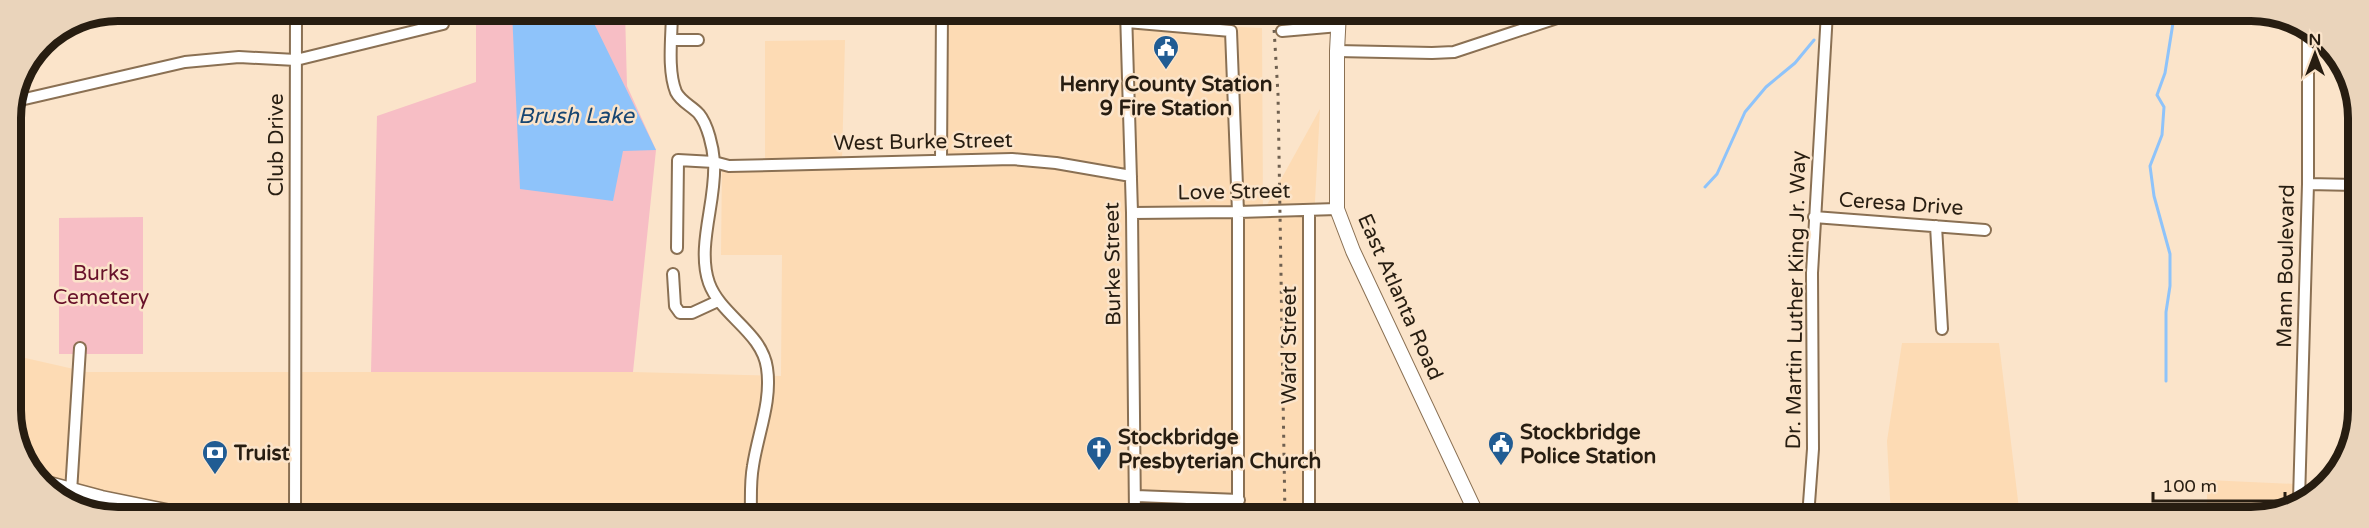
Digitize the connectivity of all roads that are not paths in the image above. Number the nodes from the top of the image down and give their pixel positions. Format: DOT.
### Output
graph roads {
  1 [pos="296,21"];
  2 [pos="672,21"];
  3 [pos="942,21"];
  4 [pos="1126,21"];
  5 [pos="1156,21"];
  6 [pos="1339,21"];
  7 [pos="1548,21"];
  8 [pos="1826,21"];
  9 [pos="443,24"];
  10 [pos="1339,26"];
  11 [pos="1282,31"];
  12 [pos="673,40"];
  13 [pos="698,40"];
  14 [pos="2308,40"];
  15 [pos="1337,51"];
  16 [pos="296,60"];
  17 [pos="23,99"];
  18 [pos="941,160"];
  19 [pos="714,162"];
  20 [pos="1131,176"];
  21 [pos="2308,184"];
  22 [pos="2348,185"];
  23 [pos="1337,209"];
  24 [pos="1309,211"];
  25 [pos="1238,212"];
  26 [pos="1132,213"];
  27 [pos="1814,217"];
  28 [pos="1936,226"];
  29 [pos="1985,230"];
  30 [pos="677,248"];
  31 [pos="673,274"];
  32 [pos="718,301"];
  33 [pos="1942,329"];
  34 [pos="80,348"];
  35 [pos="64,490"];
  36 [pos="71,492"];
  37 [pos="2299,494"];
  38 [pos="1136,496"];
  39 [pos="1239,500"];
  40 [pos="139,507"];
  41 [pos="295,507"];
  42 [pos="751,507"];
  43 [pos="1135,507"];
  44 [pos="1239,507"];
  45 [pos="1309,507"];
  46 [pos="1473,507"];
  47 [pos="1810,507"];
  1 -- 16 [label="street, Club Drive"];
  2 -- 12 [label="street"];
  3 -- 18 [label="street"];
  4 -- 20 [label="street, Burke Street"];
  5 -- 25 [label="street"];
  6 -- 10 [label="street, East Atlanta Road"];
  7 -- 15 [label="street"];
  8 -- 27 [label="street, Dr. Martin Luther King Jr. Way"];
  9 -- 16 [label="street"];
  10 -- 11 [label="street"];
  10 -- 15 [label="street, East Atlanta Road"];
  12 -- 13 [label="street"];
  12 -- 19 [label="street"];
  14 -- 21 [label="street, Mann Boulevard"];
  15 -- 23 [label="street, East Atlanta Road"];
  16 -- 17 [label="street"];
  16 -- 41 [label="street, Club Drive"];
  18 -- 19 [label="street, West Burke Street"];
  18 -- 20 [label="street, West Burke Street"];
  19 -- 30 [label="street, West Burke Street"];
  19 -- 32 [label="street"];
  20 -- 26 [label="street, Burke Street"];
  21 -- 22 [label="street"];
  21 -- 37 [label="street, Mann Boulevard"];
  23 -- 24 [label="street, Love Street"];
  23 -- 46 [label="street, East Atlanta Road"];
  24 -- 25 [label="street, Love Street"];
  24 -- 45 [label="street, Ward Street"];
  25 -- 26 [label="street, Love Street"];
  25 -- 39 [label="street"];
  26 -- 38 [label="street, Burke Street"];
  27 -- 28 [label="street, Ceresa Drive"];
  27 -- 47 [label="street, Dr. Martin Luther King Jr. Way"];
  28 -- 29 [label="street, Ceresa Drive"];
  28 -- 33 [label="street"];
  31 -- 32 [label="street"];
  32 -- 42 [label="street"];
  34 -- 36 [label="street"];
  35 -- 36 [label="highway"];
  36 -- 40 [label="highway"];
  38 -- 39 [label="street"];
  38 -- 43 [label="street, Burke Street"];
  39 -- 44 [label="street"];
}
